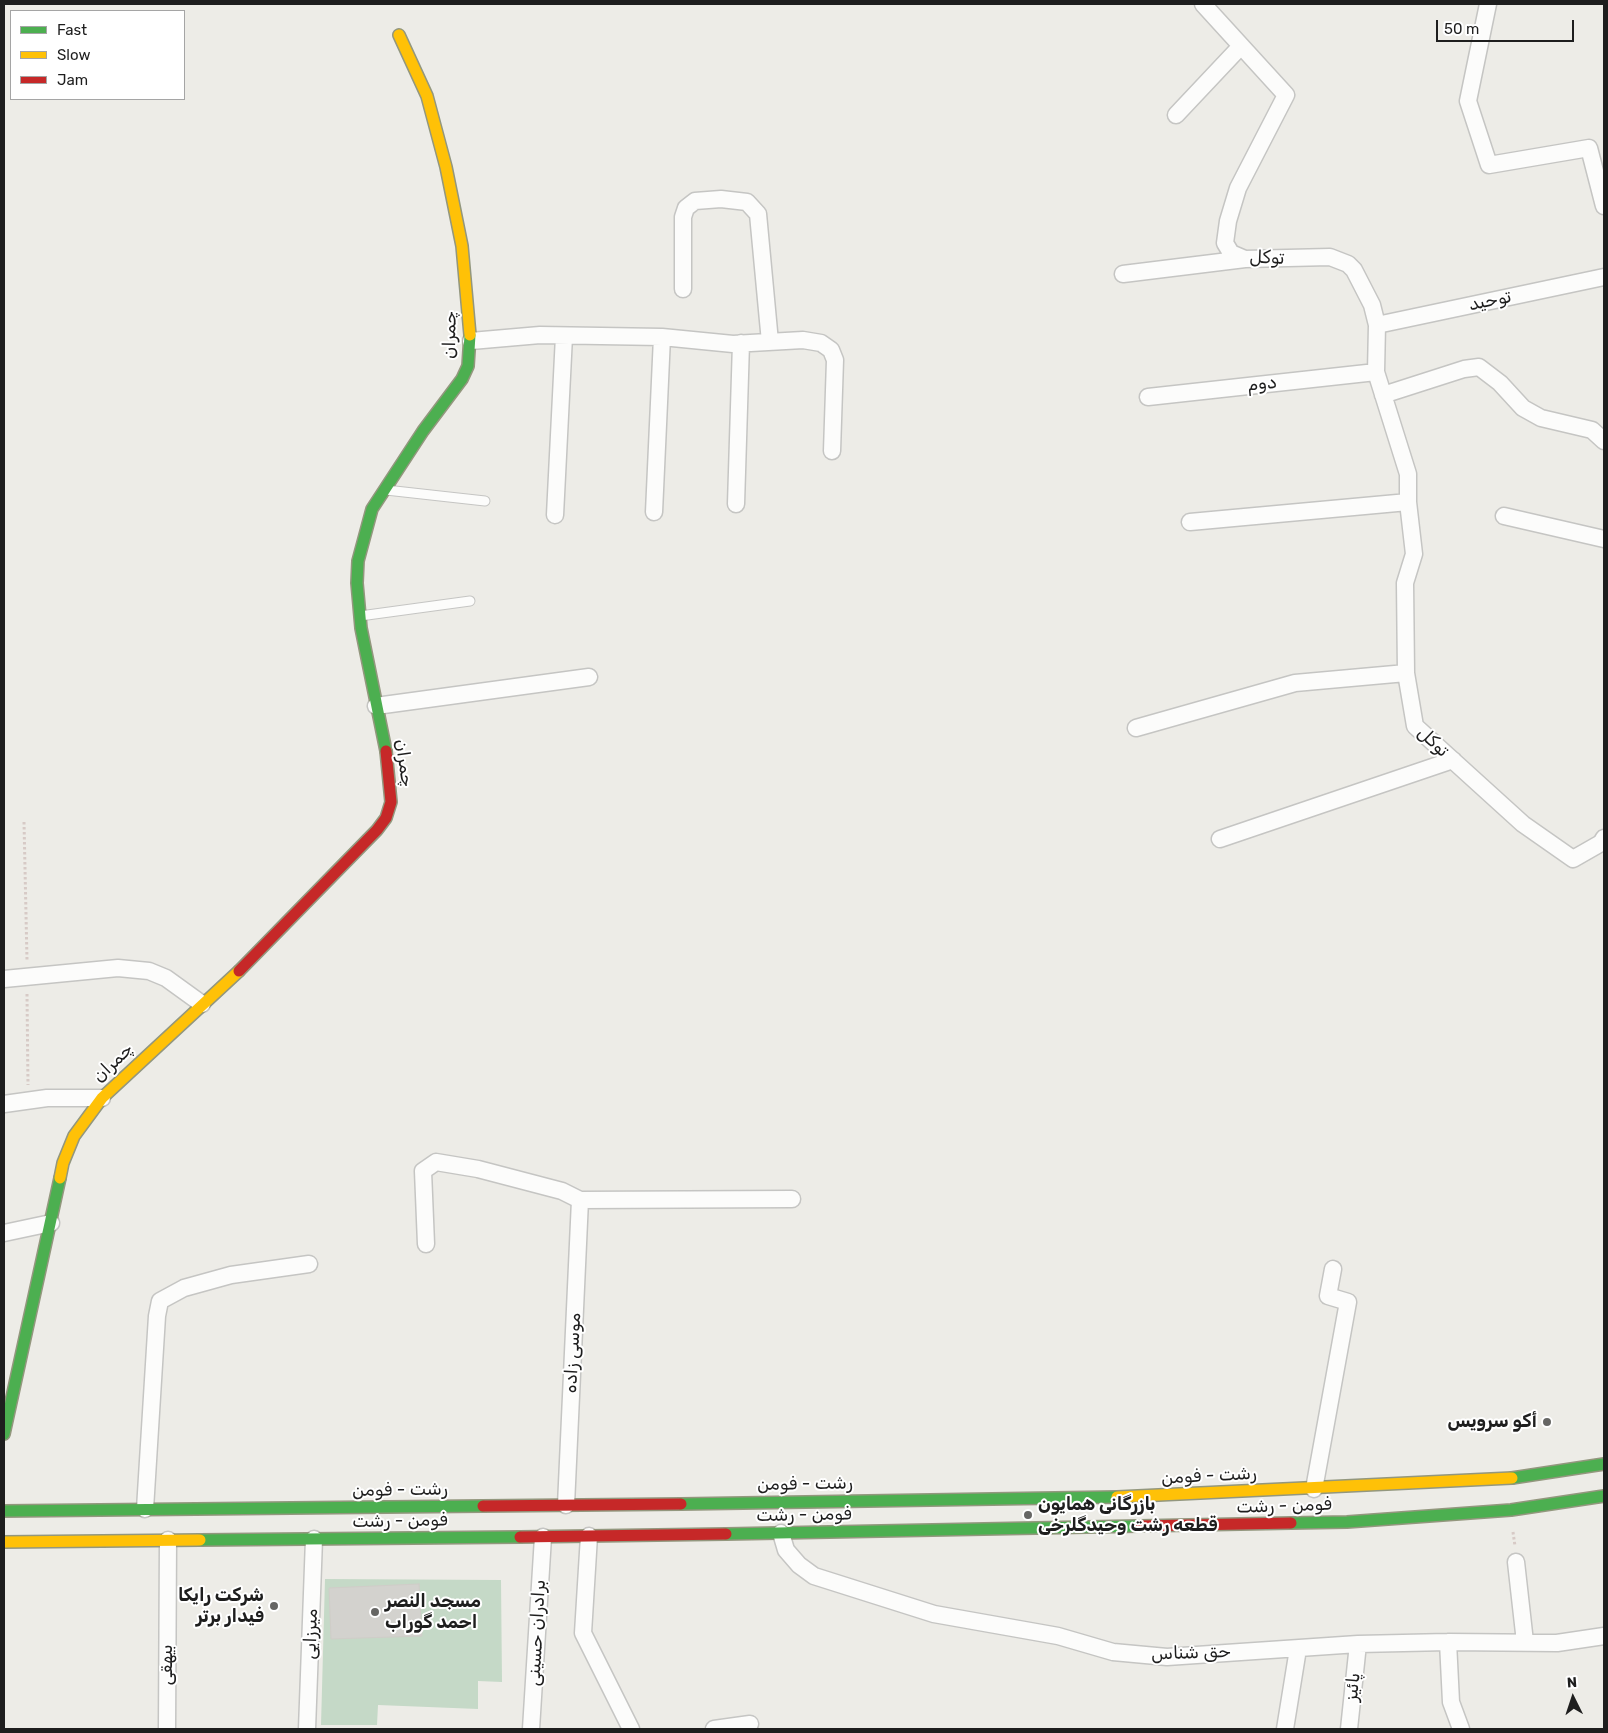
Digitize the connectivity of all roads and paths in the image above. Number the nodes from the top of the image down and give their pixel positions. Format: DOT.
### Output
graph roads {
  1 [pos="1203,4"];
  2 [pos="1488,4"];
  3 [pos="399,35"];
  4 [pos="1241,46"];
  5 [pos="1176,114"];
  6 [pos="1604,206"];
  7 [pos="1245,259"];
  8 [pos="1124,274"];
  9 [pos="1604,277"];
  10 [pos="683,289"];
  11 [pos="1376,325"];
  12 [pos="564,336"];
  13 [pos="662,337"];
  14 [pos="471,341"];
  15 [pos="770,342"];
  16 [pos="741,343"];
  17 [pos="1376,372"];
  18 [pos="1383,395"];
  19 [pos="1148,397"];
  20 [pos="1604,441"];
  21 [pos="832,451"];
  22 [pos="384,490"];
  23 [pos="485,501"];
  24 [pos="1408,502"];
  25 [pos="736,504"];
  26 [pos="654,512"];
  27 [pos="555,515"];
  28 [pos="1504,516"];
  29 [pos="1190,522"];
  30 [pos="1604,539"];
  31 [pos="470,601"];
  32 [pos="360,616"];
  33 [pos="1406,673"];
  34 [pos="589,677"];
  35 [pos="376,706"];
  36 [pos="1136,728"];
  37 [pos="1453,760"];
  38 [pos="1604,838"];
  39 [pos="1220,839"];
  40 [pos="4,979"];
  41 [pos="202,1004"];
  42 [pos="102,1098"];
  43 [pos="4,1104"];
  44 [pos="792,1199"];
  45 [pos="580,1200"];
  46 [pos="51,1223"];
  47 [pos="4,1233"];
  48 [pos="426,1244"];
  49 [pos="309,1264"];
  50 [pos="1333,1269"];
  51 [pos="4,1434"];
  52 [pos="1604,1464"];
  53 [pos="1314,1489"];
  54 [pos="1604,1496"];
  55 [pos="566,1506"];
  56 [pos="145,1510"];
  57 [pos="1511,1510"];
  58 [pos="4,1511"];
  59 [pos="781,1533"];
  60 [pos="589,1536"];
  61 [pos="543,1537"];
  62 [pos="314,1539"];
  63 [pos="168,1540"];
  64 [pos="4,1542"];
  65 [pos="1516,1562"];
  66 [pos="1604,1636"];
  67 [pos="1448,1642"];
  68 [pos="1525,1642"];
  69 [pos="1358,1644"];
  70 [pos="1298,1649"];
  71 [pos="750,1724"];
  72 [pos="167,1729"];
  73 [pos="307,1729"];
  74 [pos="531,1729"];
  75 [pos="631,1729"];
  76 [pos="714,1729"];
  77 [pos="1285,1729"];
  78 [pos="1349,1729"];
  79 [pos="1461,1729"];
  1 -- 4 [label="street, توکل"];
  2 -- 6 [label="street"];
  3 -- 14 [label="main road, چمران"];
  4 -- 5 [label="street"];
  4 -- 7 [label="street, توکل"];
  7 -- 8 [label="street"];
  7 -- 11 [label="street, توکل"];
  9 -- 11 [label="street, توحید"];
  10 -- 15 [label="street"];
  11 -- 17 [label="street, توکل"];
  12 -- 13 [label="street"];
  12 -- 14 [label="street"];
  12 -- 27 [label="street"];
  13 -- 16 [label="street"];
  13 -- 26 [label="street"];
  14 -- 22 [label="main road, چمران"];
  15 -- 16 [label="street"];
  15 -- 21 [label="street"];
  16 -- 25 [label="street"];
  17 -- 18 [label="street, توکل"];
  17 -- 19 [label="street, دوم"];
  18 -- 20 [label="street"];
  18 -- 24 [label="street, توکل"];
  22 -- 23 [label="lane"];
  22 -- 32 [label="main road, چمران"];
  24 -- 29 [label="street"];
  24 -- 33 [label="street, توکل"];
  28 -- 30 [label="street"];
  31 -- 32 [label="lane"];
  32 -- 35 [label="main road, چمران"];
  33 -- 36 [label="street"];
  33 -- 37 [label="street, توکل"];
  34 -- 35 [label="street"];
  35 -- 41 [label="main road, چمران"];
  37 -- 38 [label="street, توکل"];
  37 -- 39 [label="street"];
  40 -- 41 [label="street"];
  41 -- 42 [label="main road, چمران"];
  42 -- 43 [label="street"];
  42 -- 46 [label="main road, چمران"];
  44 -- 45 [label="street"];
  45 -- 48 [label="street"];
  45 -- 55 [label="street, موسی زاده"];
  46 -- 47 [label="street"];
  46 -- 51 [label="main road, چمران"];
  49 -- 56 [label="street"];
  50 -- 53 [label="street"];
  52 -- 53 [label="main road, رشت - فومن"];
  53 -- 55 [label="main road, رشت - فومن"];
  54 -- 57 [label="main road, فومن - رشت"];
  55 -- 56 [label="main road, رشت - فومن"];
  56 -- 58 [label="main road, رشت - فومن"];
  57 -- 59 [label="main road, فومن - رشت"];
  57 -- 65 [label="path"];
  59 -- 60 [label="main road, فومن - رشت"];
  59 -- 70 [label="street, حق شناس"];
  60 -- 61 [label="main road, فومن - رشت"];
  60 -- 75 [label="street"];
  61 -- 62 [label="main road, فومن - رشت"];
  61 -- 74 [label="street, برادران حسینی"];
  62 -- 63 [label="main road, فومن - رشت"];
  62 -- 73 [label="street, میرزایی"];
  63 -- 64 [label="main road, فومن - رشت"];
  63 -- 72 [label="street, بیهقی"];
  65 -- 68 [label="street"];
  66 -- 68 [label="street, حق شناس"];
  67 -- 68 [label="street, حق شناس"];
  67 -- 69 [label="street, حق شناس"];
  67 -- 79 [label="street"];
  69 -- 70 [label="street, حق شناس"];
  69 -- 78 [label="street, پائیز"];
  70 -- 77 [label="street"];
  71 -- 76 [label="street"];
}
